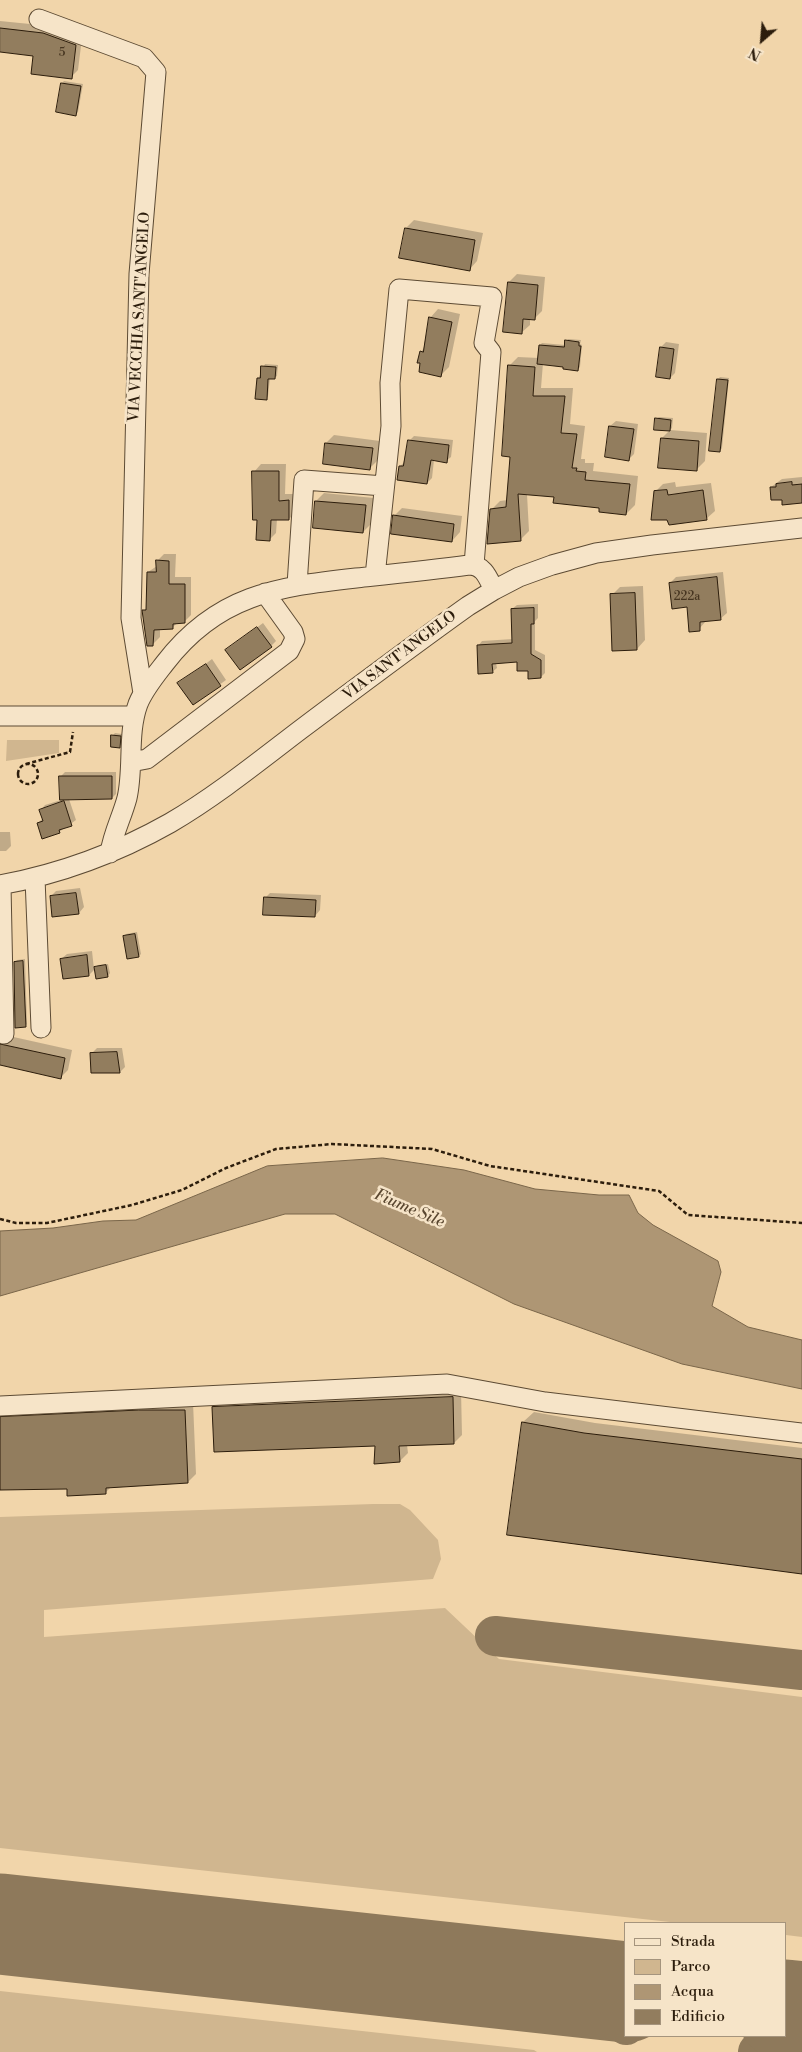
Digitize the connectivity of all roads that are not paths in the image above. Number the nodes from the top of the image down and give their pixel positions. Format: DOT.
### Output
graph roads {
  1 [pos="38,19"];
  2 [pos="384,486"];
  3 [pos="802,528"];
  4 [pos="474,565"];
  5 [pos="375,576"];
  6 [pos="297,585"];
  7 [pos="494,590"];
  8 [pos="265,593"];
  9 [pos="143,693"];
  10 [pos="0,716"];
  11 [pos="134,716"];
  12 [pos="131,762"];
  13 [pos="110,853"];
  14 [pos="35,878"];
  15 [pos="0,885"];
  16 [pos="41,1028"];
  17 [pos="4,1034"];
  18 [pos="0,1406"];
  19 [pos="802,1433"];
  1 -- 9 [label="street, VIA VECCHIA SANT'ANGELO"];
  2 -- 4 [label="street"];
  2 -- 5 [label="street"];
  2 -- 6 [label="street"];
  3 -- 7 [label="street, VIA SANT'ANGELO"];
  4 -- 5 [label="street"];
  4 -- 7 [label="street"];
  5 -- 6 [label="street"];
  6 -- 8 [label="street"];
  7 -- 13 [label="street, VIA SANT'ANGELO"];
  8 -- 9 [label="street"];
  8 -- 12 [label="street"];
  9 -- 11 [label="street"];
  10 -- 11 [label="street"];
  11 -- 12 [label="street"];
  12 -- 13 [label="street"];
  13 -- 14 [label="street, VIA SANT'ANGELO"];
  14 -- 15 [label="street, VIA SANT'ANGELO"];
  14 -- 16 [label="street"];
  15 -- 17 [label="street, VIA SANT'ANGELO"];
  18 -- 19 [label="street"];
}
